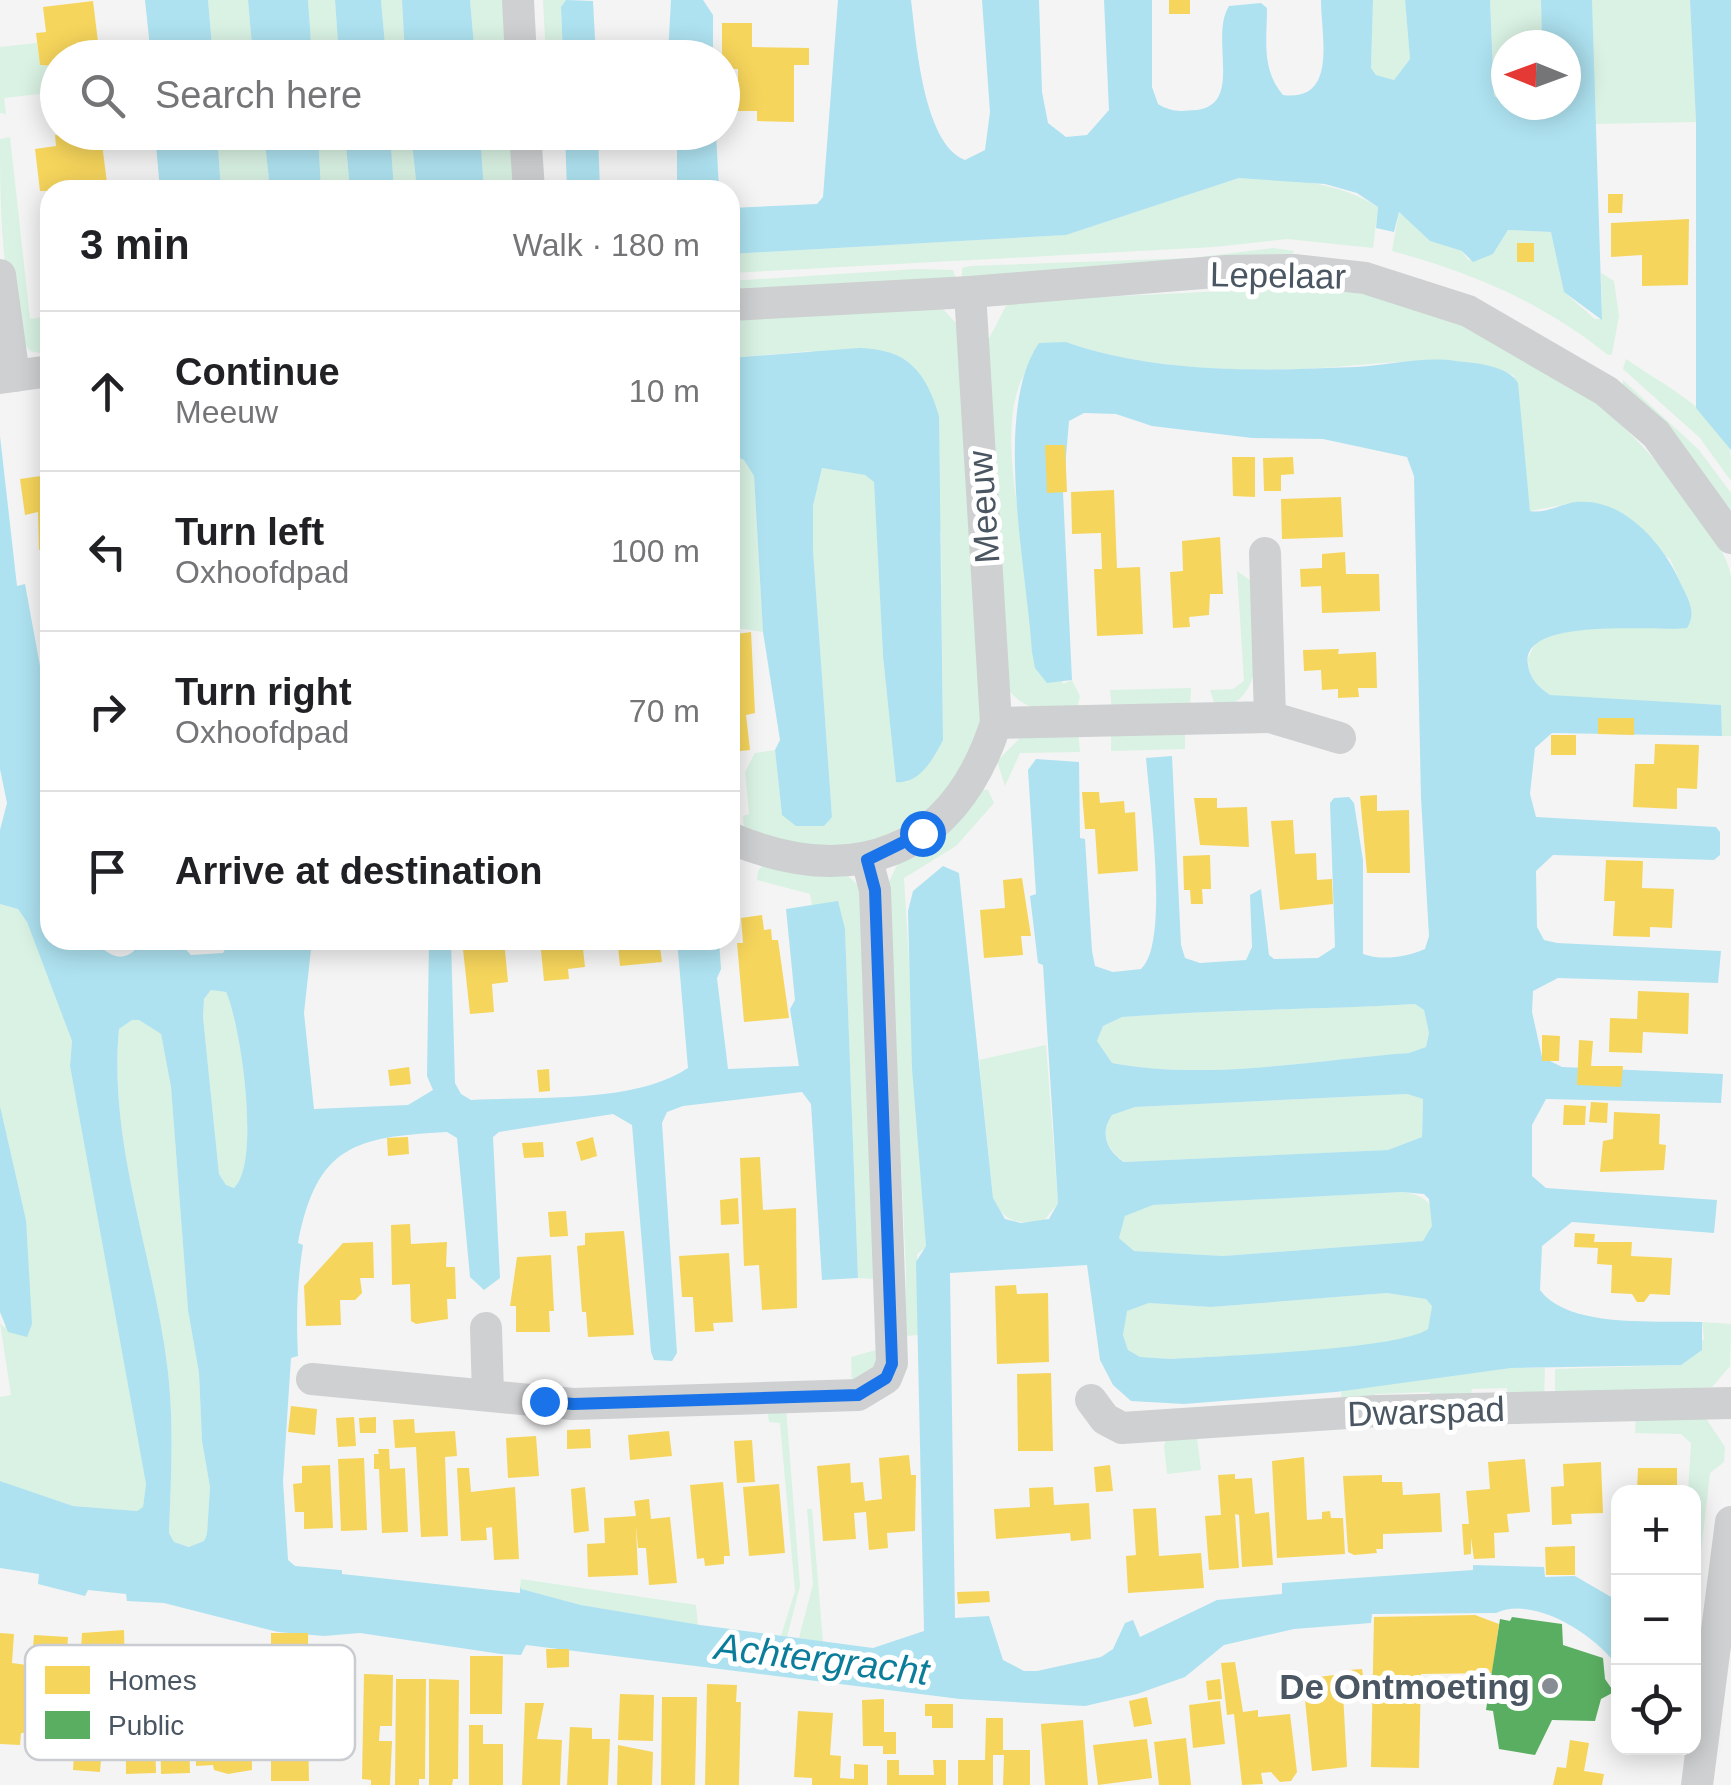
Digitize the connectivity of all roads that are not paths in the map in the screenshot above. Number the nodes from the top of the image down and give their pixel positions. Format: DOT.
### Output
graph roads {
  1 [pos="518,0"];
  2 [pos="520,40"];
  3 [pos="526,150"];
  4 [pos="527,180"];
  5 [pos="0,274"];
  6 [pos="970,292"];
  7 [pos="740,304"];
  8 [pos="40,372"];
  9 [pos="7,377"];
  10 [pos="1731,538"];
  11 [pos="1264,552"];
  12 [pos="1270,717"];
  13 [pos="996,723"];
  14 [pos="1340,738"];
  15 [pos="740,841"];
  16 [pos="867,860"];
  17 [pos="486,1328"];
  18 [pos="312,1380"];
  19 [pos="488,1395"];
  20 [pos="1091,1400"];
  21 [pos="1731,1403"];
  22 [pos="1731,1522"];
  23 [pos="1696,1785"];
  1 -- 2 [label="street"];
  3 -- 4 [label="street"];
  5 -- 9 [label="street"];
  6 -- 7 [label="street, Lepelaar"];
  6 -- 10 [label="street, Lepelaar"];
  6 -- 13 [label="street, Meeuw"];
  8 -- 9 [label="street"];
  11 -- 12 [label="street"];
  12 -- 13 [label="street"];
  12 -- 14 [label="street"];
  13 -- 16 [label="street, Meeuw"];
  15 -- 16 [label="street, Meeuw"];
  16 -- 19 [label="street"];
  17 -- 19 [label="street"];
  18 -- 19 [label="street"];
  20 -- 21 [label="street, Dwarspad"];
  22 -- 23 [label="street"];
}
